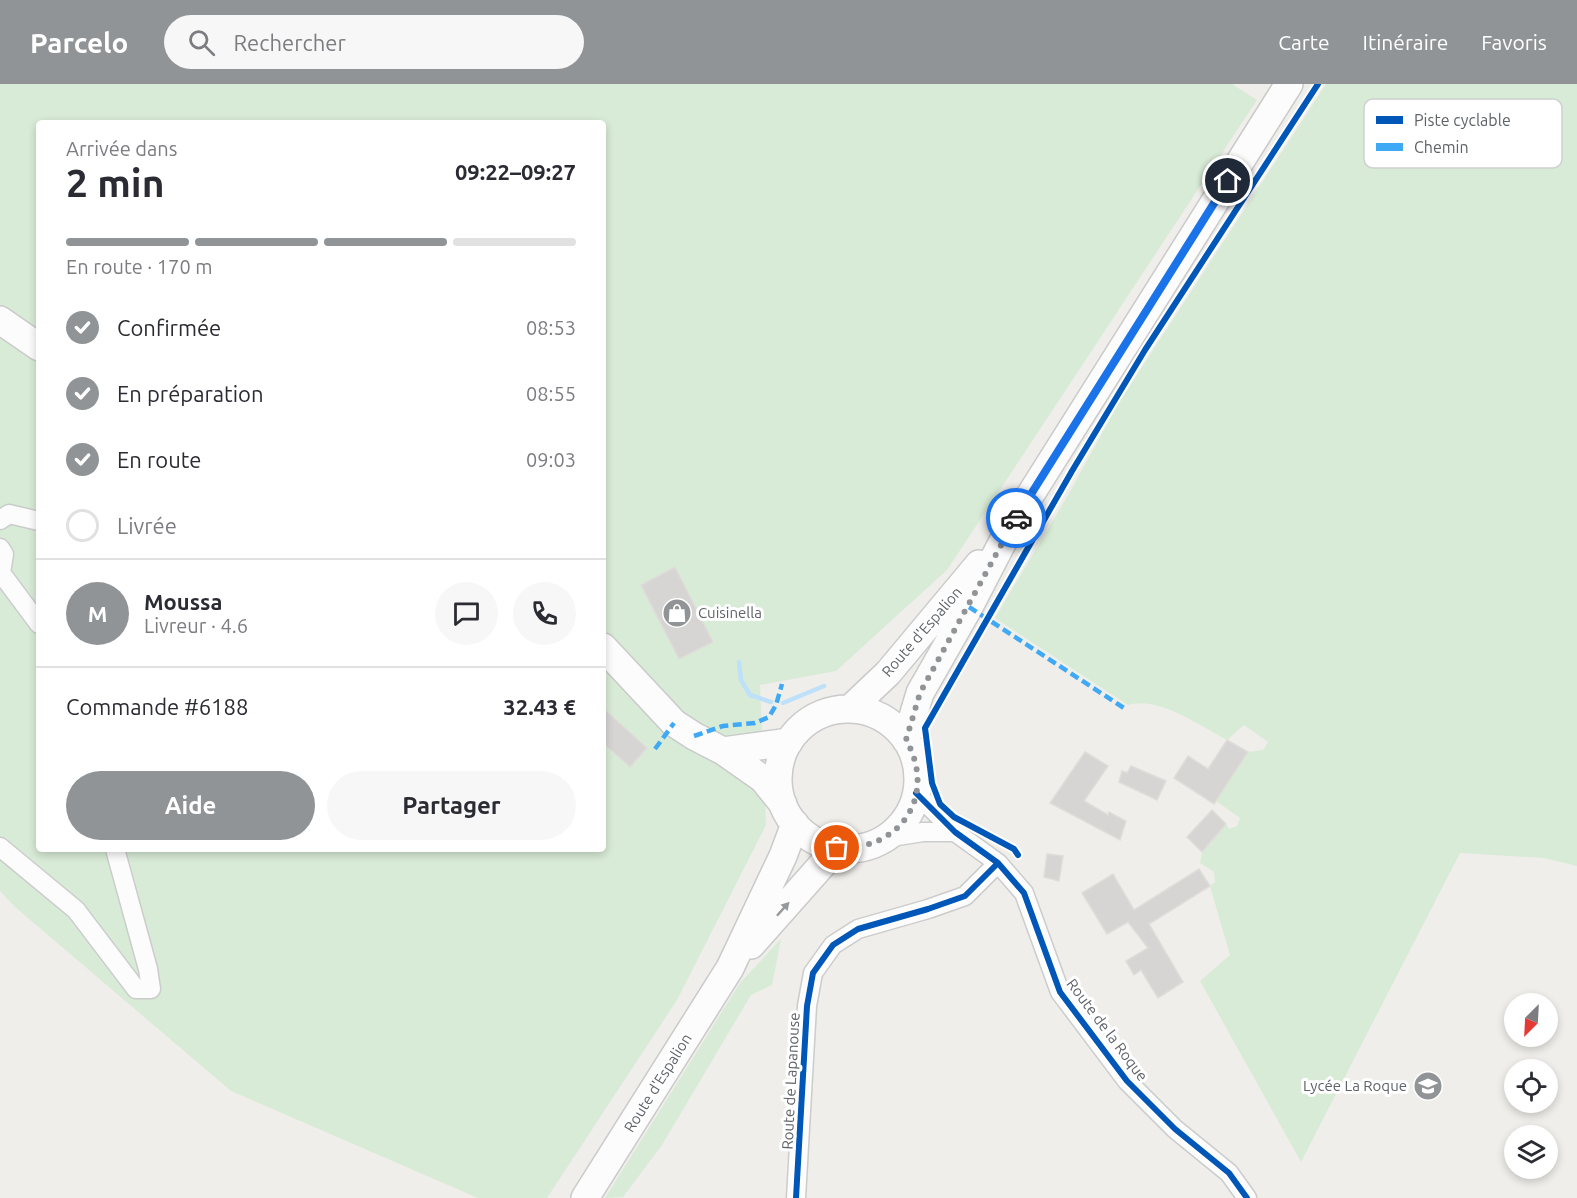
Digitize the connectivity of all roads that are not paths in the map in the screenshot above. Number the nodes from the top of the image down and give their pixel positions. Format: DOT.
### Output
graph roads {
  1 [pos="1289,84"];
  2 [pos="0,320"];
  3 [pos="36,345"];
  4 [pos="0,520"];
  5 [pos="36,520"];
  6 [pos="1012,524"];
  7 [pos="0,548"];
  8 [pos="1,573"];
  9 [pos="36,620"];
  10 [pos="606,650"];
  11 [pos="850,709"];
  12 [pos="906,740"];
  13 [pos="789,742"];
  14 [pos="723,751"];
  15 [pos="916,794"];
  16 [pos="789,815"];
  17 [pos="955,832"];
  18 [pos="885,838"];
  19 [pos="0,847"];
  20 [pos="837,848"];
  21 [pos="116,852"];
  22 [pos="998,863"];
  23 [pos="730,968"];
  24 [pos="585,1198"];
  25 [pos="796,1198"];
  26 [pos="1247,1198"];
  1 -- 6 [label="main road, Route d'Espalion"];
  2 -- 3 [label="main road"];
  4 -- 5 [label="street"];
  6 -- 11 [label="main road, Route d'Espalion"];
  6 -- 12 [label="main road, Route d'Espalion"];
  7 -- 8 [label="street"];
  8 -- 9 [label="street"];
  10 -- 14 [label="main road"];
  11 -- 12 [label="main road"];
  11 -- 13 [label="main road"];
  12 -- 15 [label="main road"];
  13 -- 14 [label="main road"];
  13 -- 16 [label="main road"];
  14 -- 16 [label="main road"];
  15 -- 17 [label="street, Route de la Roque"];
  15 -- 18 [label="main road"];
  16 -- 20 [label="main road"];
  16 -- 23 [label="main road, Route d'Espalion"];
  17 -- 18 [label="street"];
  17 -- 22 [label="street, Route de la Roque"];
  18 -- 20 [label="main road"];
  19 -- 21 [label="street"];
  23 -- 20 [label="main road, Route d'Espalion, one-way"];
  22 -- 25 [label="street, Route de Lapanouse"];
  22 -- 26 [label="street, Route de la Roque"];
  23 -- 24 [label="main road, Route d'Espalion"];
}
